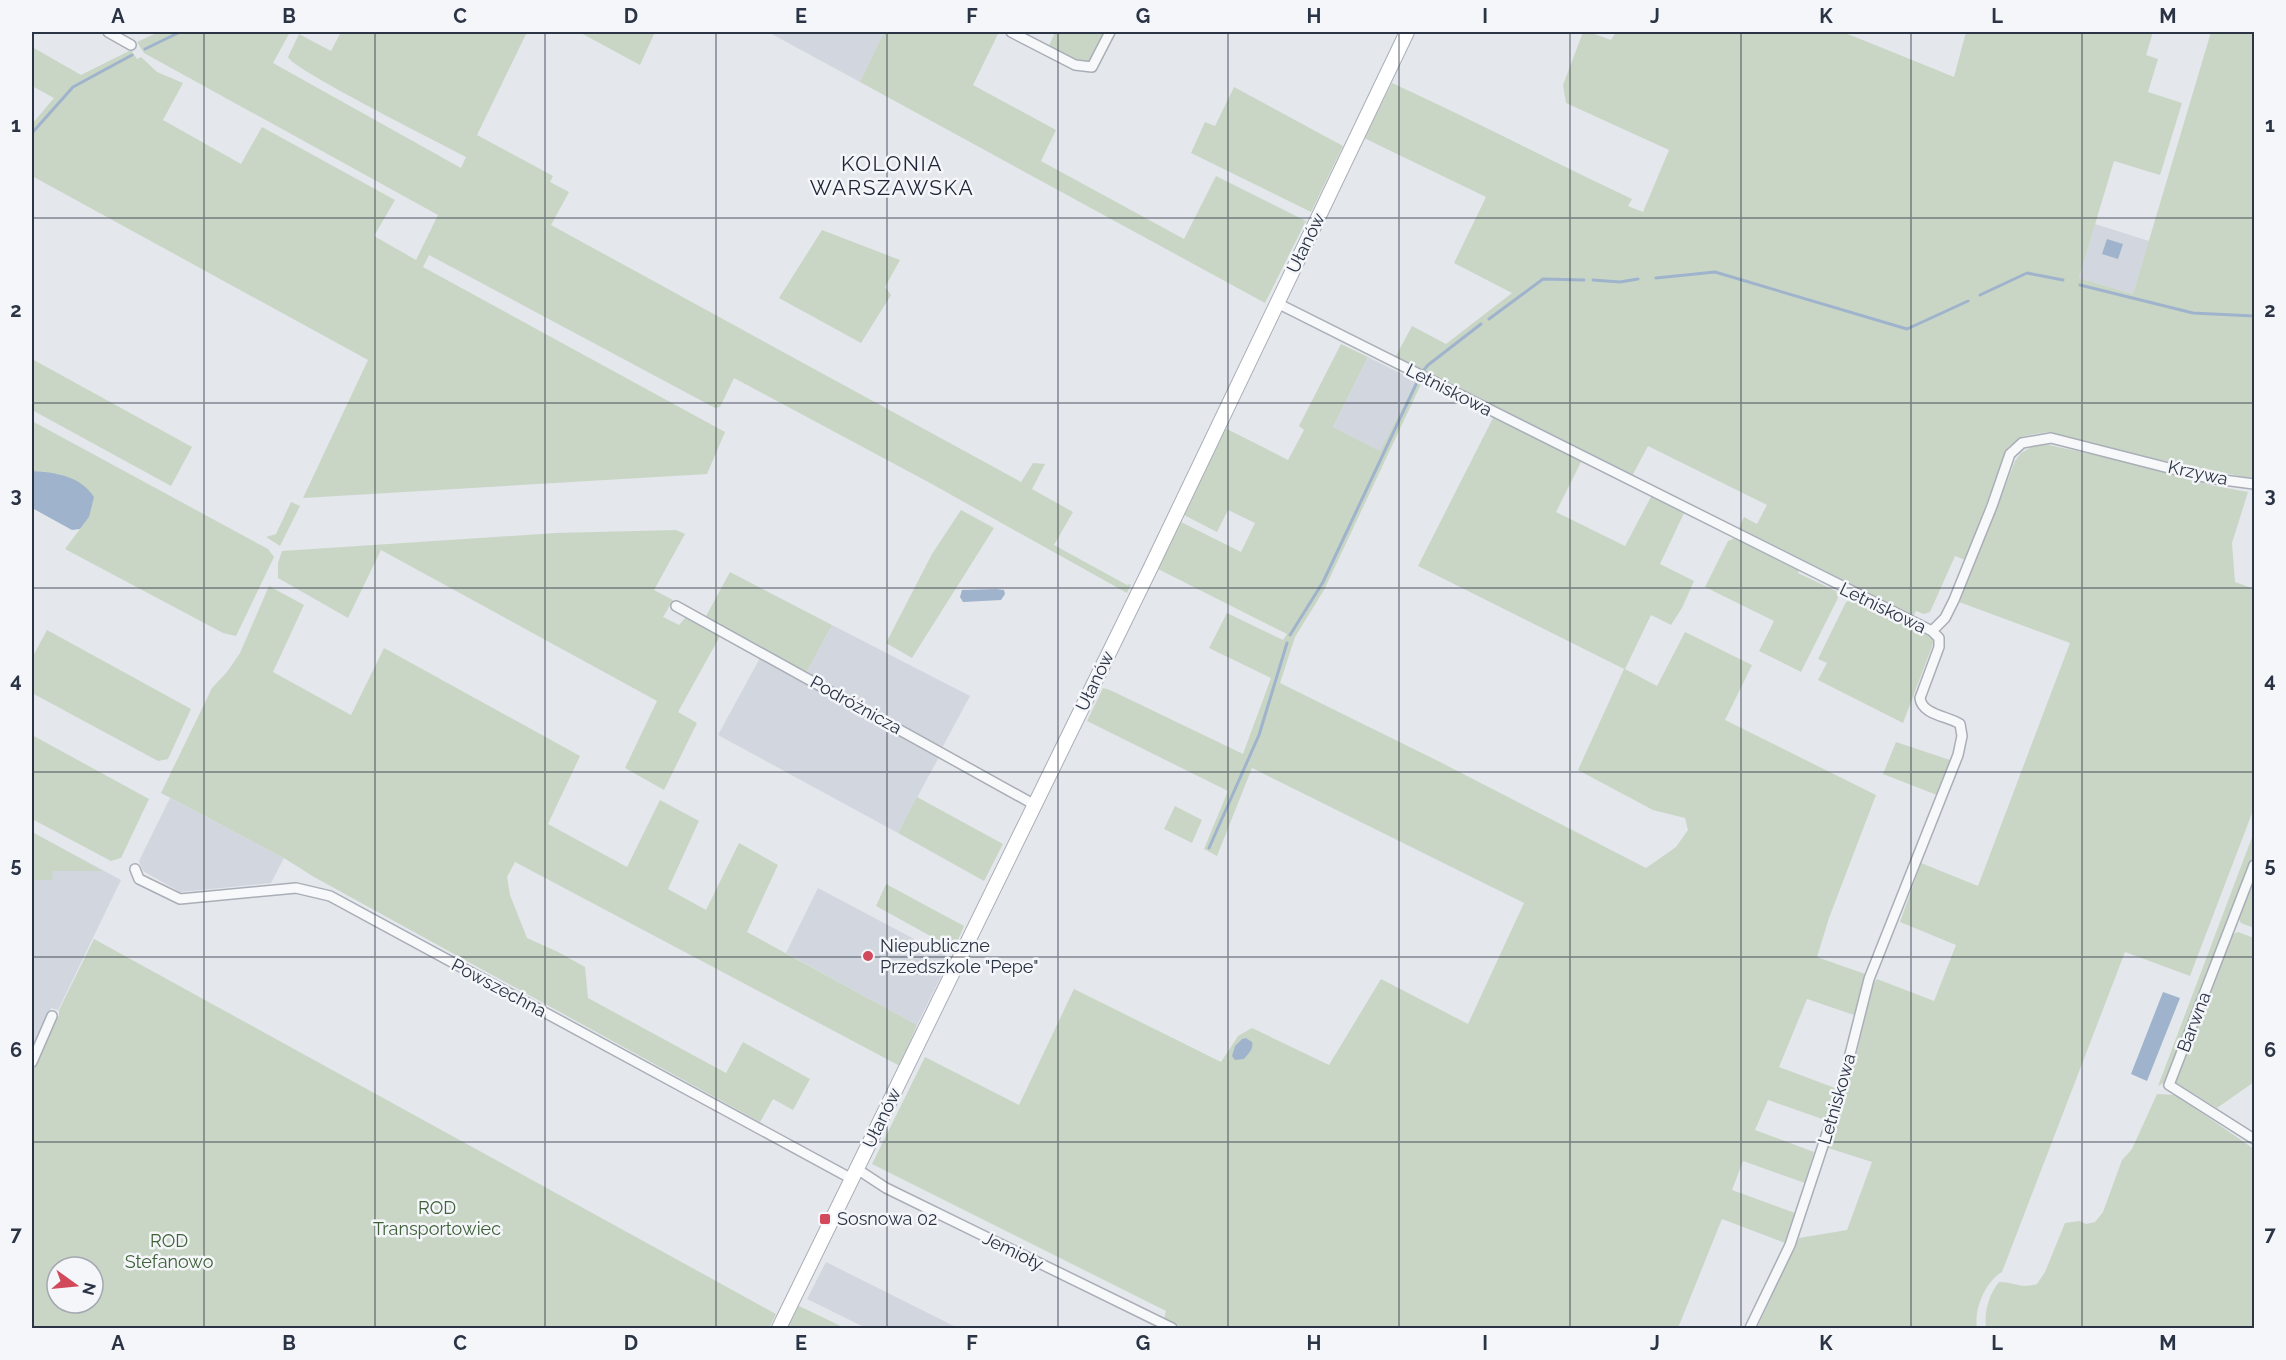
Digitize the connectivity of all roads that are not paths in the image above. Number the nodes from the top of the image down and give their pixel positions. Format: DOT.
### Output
graph roads {
  1 [pos="108,32"];
  2 [pos="1011,32"];
  3 [pos="1110,32"];
  4 [pos="1407,32"];
  5 [pos="131,45"];
  6 [pos="1277,303"];
  7 [pos="2254,484"];
  8 [pos="676,606"];
  9 [pos="1932,632"];
  10 [pos="1035,805"];
  11 [pos="2254,865"];
  12 [pos="135,868"];
  13 [pos="52,1016"];
  14 [pos="32,1062"];
  15 [pos="2254,1139"];
  16 [pos="855,1174"];
  17 [pos="779,1329"];
  18 [pos="1172,1329"];
  19 [pos="1750,1329"];
  1 -- 5 [label="street"];
  2 -- 3 [label="street"];
  4 -- 6 [label="street, Ułanów"];
  6 -- 9 [label="street, Letniskowa"];
  6 -- 10 [label="street, Ułanów"];
  7 -- 9 [label="street, Krzywa"];
  8 -- 10 [label="street, Podróżnicza"];
  9 -- 19 [label="street, Letniskowa"];
  10 -- 16 [label="street, Ułanów"];
  11 -- 15 [label="street, Barwna"];
  12 -- 16 [label="street, Powszechna"];
  13 -- 14 [label="street"];
  16 -- 17 [label="street, Ułanów"];
  16 -- 18 [label="street, Jemioły"];
}
